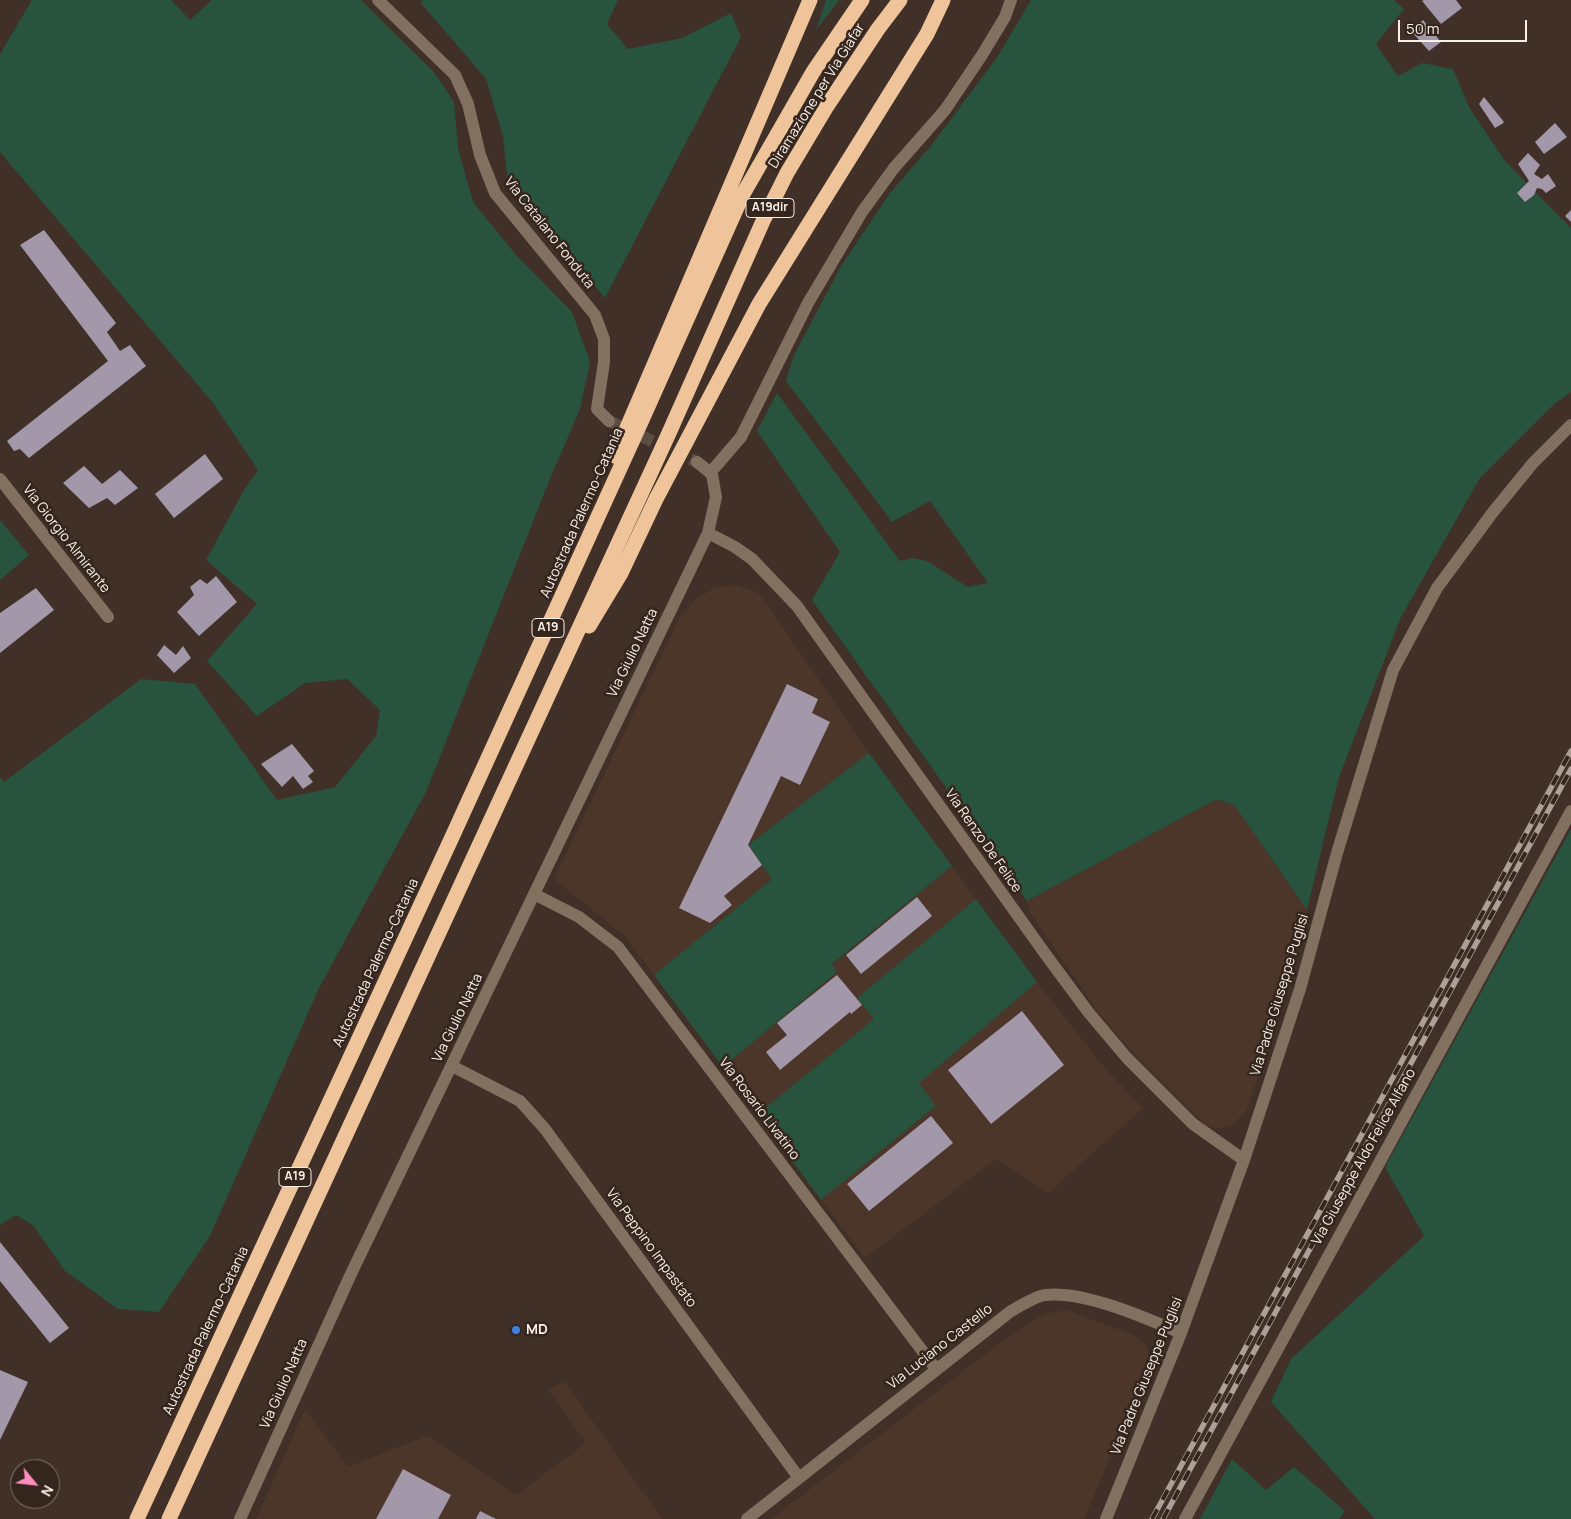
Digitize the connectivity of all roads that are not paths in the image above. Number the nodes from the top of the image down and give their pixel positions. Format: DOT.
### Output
graph roads {
  1 [pos="378,0"];
  2 [pos="803,0"];
  3 [pos="810,0"];
  4 [pos="862,0"];
  5 [pos="900,0"];
  6 [pos="943,0"];
  7 [pos="1011,0"];
  8 [pos="787,52"];
  9 [pos="642,420"];
  10 [pos="609,421"];
  11 [pos="1571,425"];
  12 [pos="669,433"];
  13 [pos="697,462"];
  14 [pos="710,473"];
  15 [pos="0,479"];
  16 [pos="708,532"];
  17 [pos="108,617"];
  18 [pos="553,685"];
  19 [pos="1571,811"];
  20 [pos="453,836"];
  21 [pos="534,894"];
  22 [pos="452,1066"];
  23 [pos="1244,1160"];
  24 [pos="1181,1332"];
  25 [pos="936,1369"];
  26 [pos="799,1478"];
  27 [pos="137,1519"];
  28 [pos="169,1519"];
  29 [pos="240,1519"];
  30 [pos="747,1519"];
  31 [pos="1106,1519"];
  32 [pos="1185,1519"];
  1 -- 10 [label="street, Via Catalano Fonduta"];
  2 -- 8 [label="highway"];
  3 -- 8 [label="highway"];
  4 -- 9 [label="highway, Diramazione per Via Giafar / A19dir"];
  5 -- 12 [label="highway, Diramazione per Via Giafar / A19dir"];
  6 -- 18 [label="highway"];
  7 -- 14 [label="street"];
  8 -- 20 [label="highway"];
  9 -- 20 [label="highway, Autostrada Palermo-Catania / A19"];
  11 -- 23 [label="street, Via Padre Giuseppe Puglisi"];
  12 -- 18 [label="highway, A19"];
  13 -- 14 [label="street"];
  14 -- 16 [label="street, Via Giulio Natta"];
  15 -- 17 [label="street, Via Giorgio Almirante"];
  16 -- 21 [label="street, Via Giulio Natta"];
  16 -- 23 [label="street, Via Renzo De Felice"];
  18 -- 28 [label="highway, A19"];
  19 -- 32 [label="street, Via Giuseppe Aldo Felice Alfano"];
  20 -- 27 [label="highway, Autostrada Palermo-Catania / A19"];
  21 -- 22 [label="street, Via Giulio Natta"];
  21 -- 25 [label="street, Via Rosario Livatino"];
  22 -- 26 [label="street, Via Peppino Impastato"];
  22 -- 29 [label="street, Via Giulio Natta"];
  23 -- 24 [label="street, Via Padre Giuseppe Puglisi"];
  24 -- 25 [label="street, Via Luciano Castello"];
  24 -- 31 [label="street, Via Padre Giuseppe Puglisi"];
  25 -- 26 [label="street, Via Luciano Castello"];
  26 -- 30 [label="street, Via Luciano Castello"];
}
